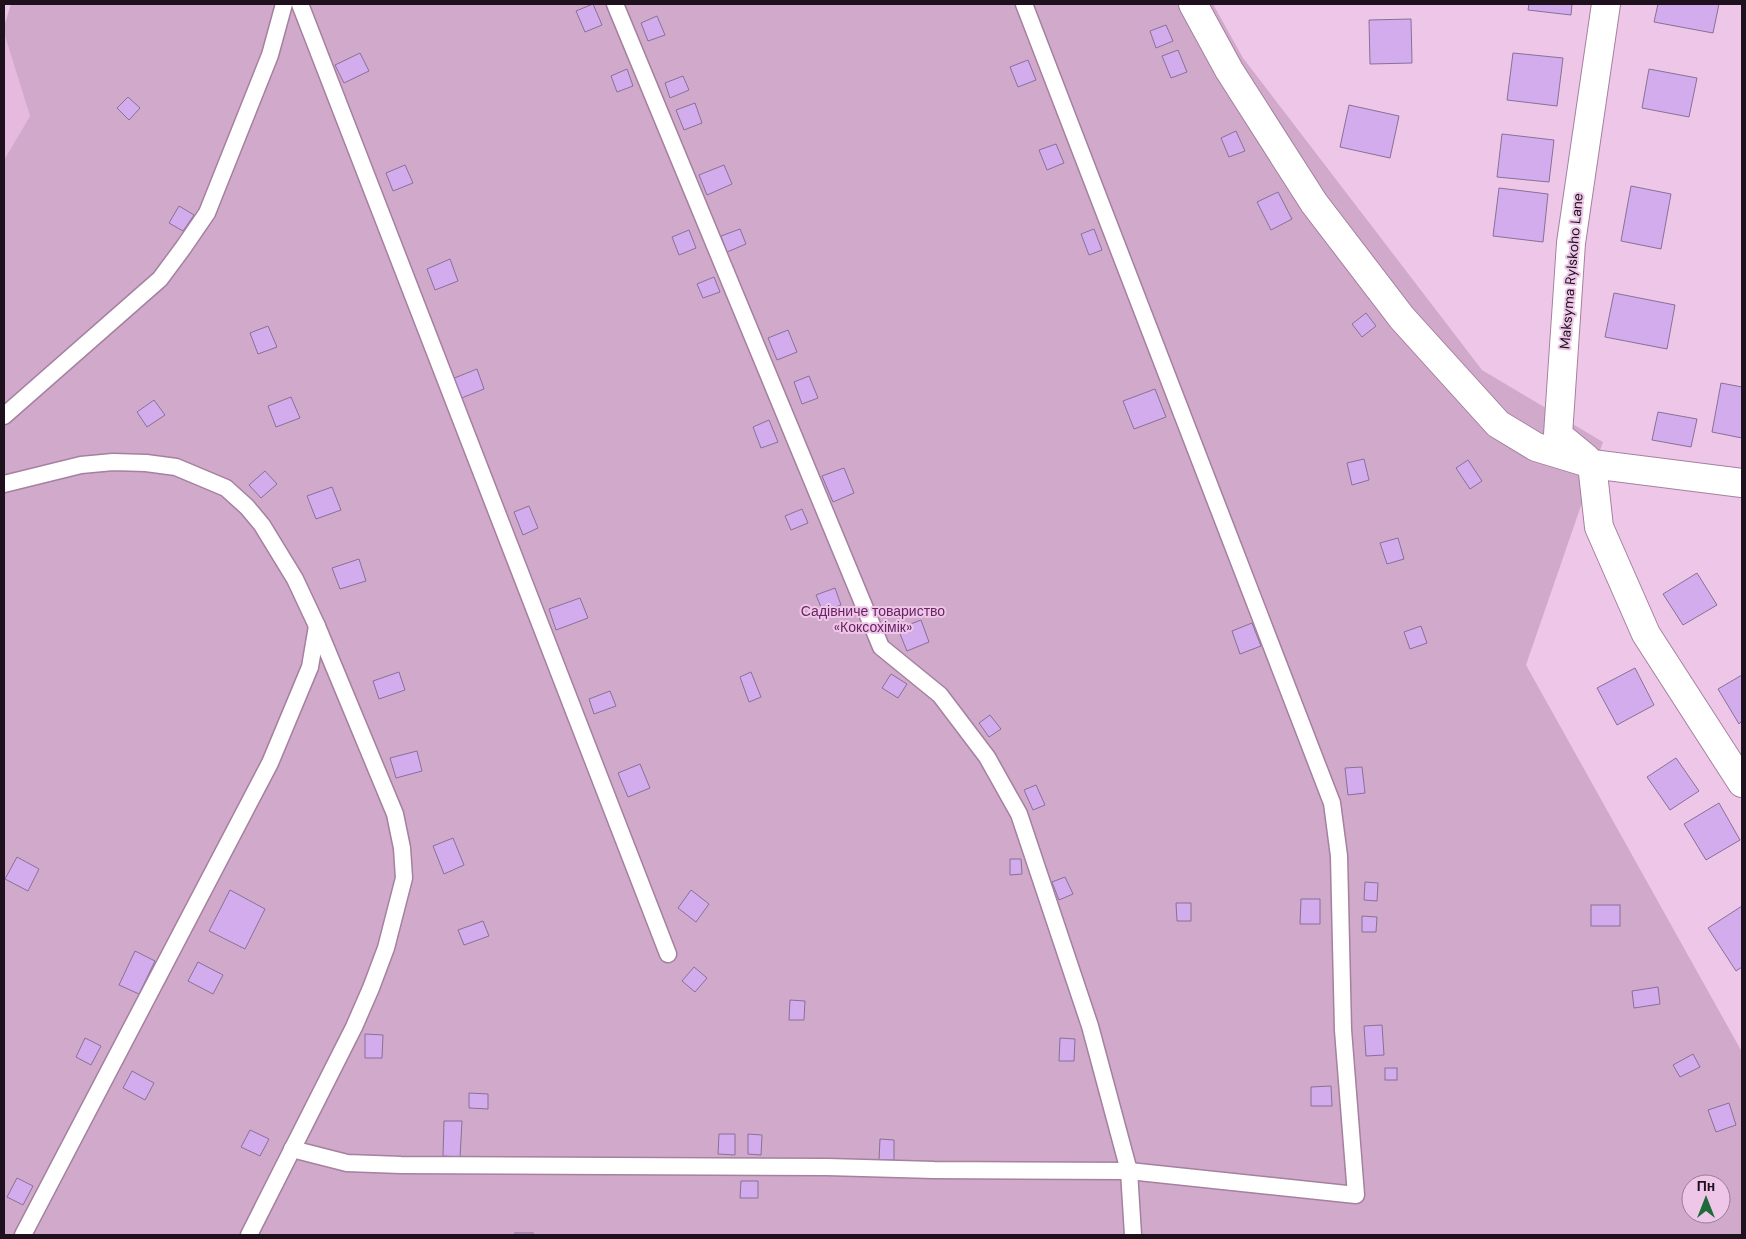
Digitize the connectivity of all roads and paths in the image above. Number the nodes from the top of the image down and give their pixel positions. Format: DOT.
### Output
graph roads {
  1 [pos="284,4"];
  2 [pos="300,4"];
  3 [pos="615,4"];
  4 [pos="1024,4"];
  5 [pos="1193,4"];
  6 [pos="1606,4"];
  7 [pos="4,416"];
  8 [pos="1592,464"];
  9 [pos="1742,483"];
  10 [pos="4,484"];
  11 [pos="317,626"];
  12 [pos="1742,783"];
  13 [pos="668,954"];
  14 [pos="292,1149"];
  15 [pos="1128,1171"];
  16 [pos="23,1235"];
  17 [pos="249,1235"];
  18 [pos="1133,1235"];
  1 -- 7 [label="lane"];
  2 -- 13 [label="lane"];
  3 -- 15 [label="lane"];
  4 -- 15 [label="lane"];
  5 -- 8 [label="street"];
  6 -- 8 [label="street, Maksyma Rylskoho Lane"];
  8 -- 9 [label="street"];
  8 -- 12 [label="street"];
  10 -- 11 [label="lane"];
  11 -- 14 [label="lane"];
  11 -- 16 [label="lane"];
  14 -- 15 [label="lane"];
  14 -- 17 [label="lane"];
  15 -- 18 [label="lane"];
}
